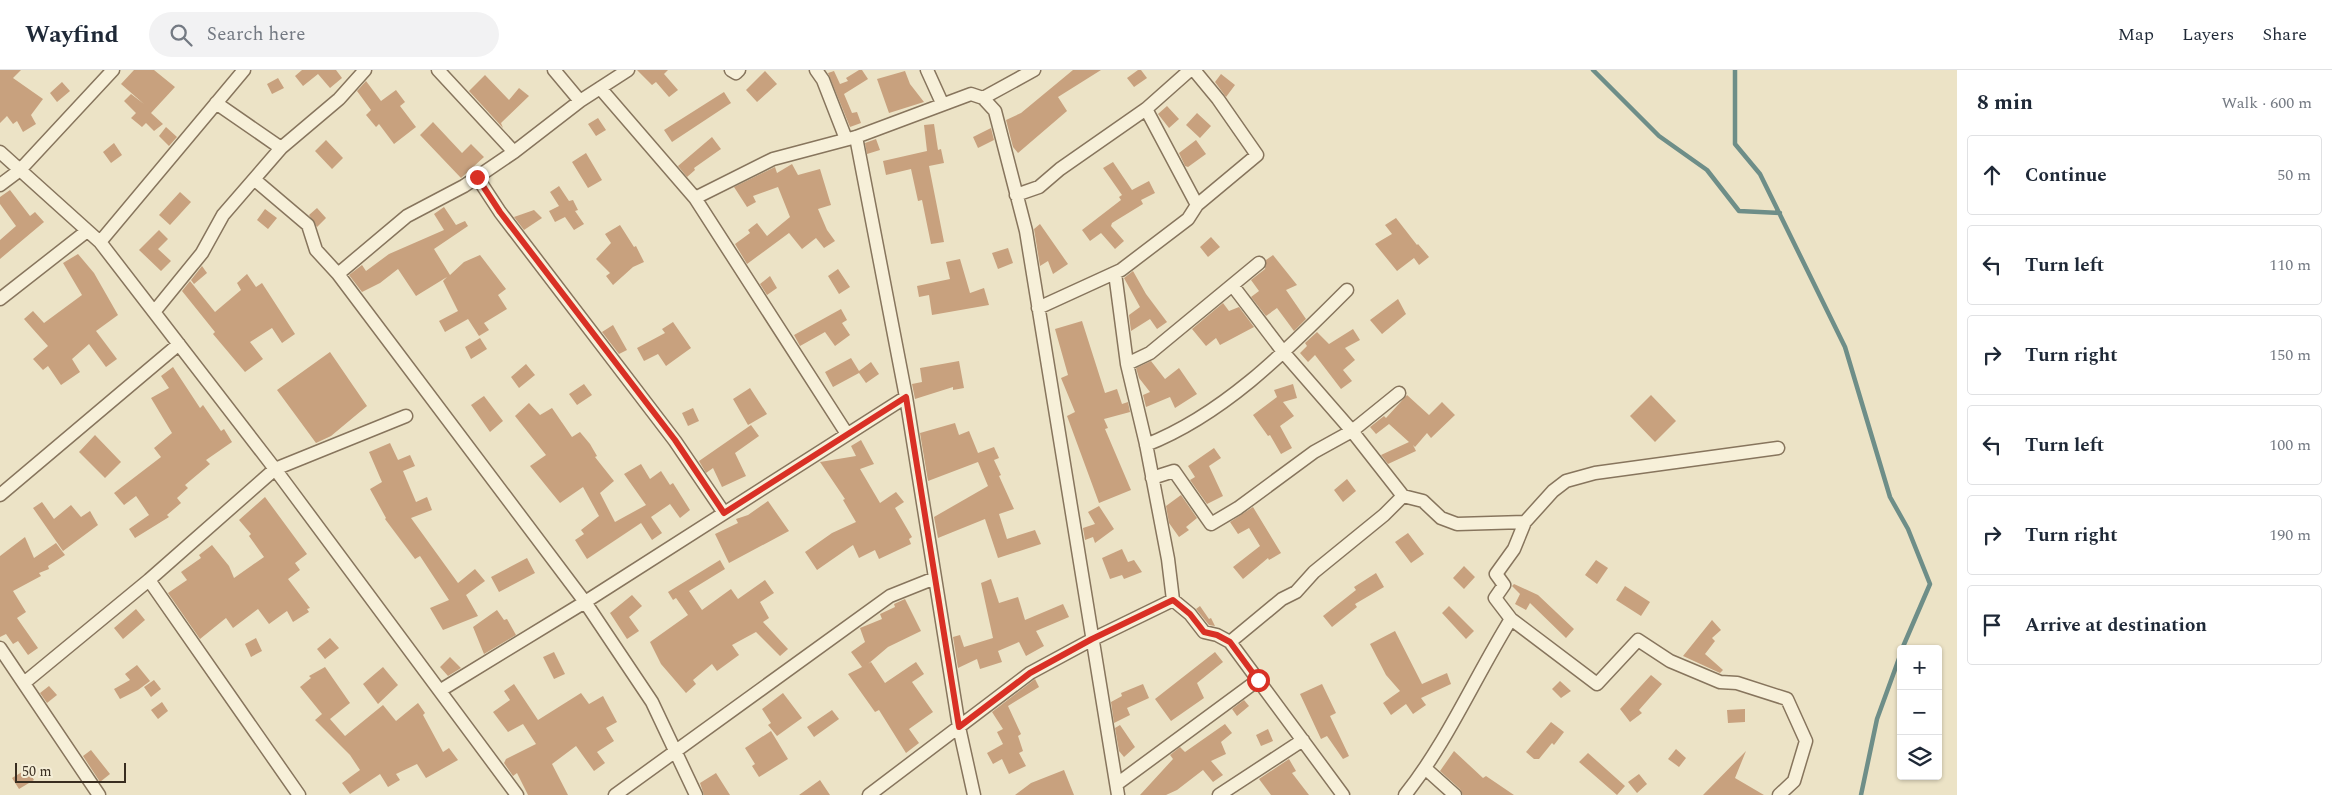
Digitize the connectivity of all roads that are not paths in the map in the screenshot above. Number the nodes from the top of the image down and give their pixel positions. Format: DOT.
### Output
graph roads {
  1 [pos="113,70"];
  2 [pos="244,70"];
  3 [pos="366,70"];
  4 [pos="438,70"];
  5 [pos="554,70"];
  6 [pos="628,70"];
  7 [pos="731,70"];
  8 [pos="739,70"];
  9 [pos="816,70"];
  10 [pos="927,70"];
  11 [pos="1034,70"];
  12 [pos="1192,70"];
  13 [pos="600,88"];
  14 [pos="983,98"];
  15 [pos="580,101"];
  16 [pos="942,103"];
  17 [pos="216,104"];
  18 [pos="1146,109"];
  19 [pos="851,138"];
  20 [pos="281,148"];
  21 [pos="0,152"];
  22 [pos="514,152"];
  23 [pos="20,170"];
  24 [pos="477,177"];
  25 [pos="254,180"];
  26 [pos="0,185"];
  27 [pos="1016,194"];
  28 [pos="695,198"];
  29 [pos="1196,205"];
  30 [pos="87,231"];
  31 [pos="100,242"];
  32 [pos="1259,262"];
  33 [pos="1115,272"];
  34 [pos="338,274"];
  35 [pos="1233,286"];
  36 [pos="1347,290"];
  37 [pos="0,300"];
  38 [pos="1038,308"];
  39 [pos="154,312"];
  40 [pos="179,344"];
  41 [pos="1284,353"];
  42 [pos="1127,364"];
  43 [pos="1400,393"];
  44 [pos="906,397"];
  45 [pos="406,416"];
  46 [pos="1352,431"];
  47 [pos="847,434"];
  48 [pos="1146,445"];
  49 [pos="1778,448"];
  50 [pos="275,468"];
  51 [pos="1152,478"];
  52 [pos="0,495"];
  53 [pos="1403,496"];
  54 [pos="724,513"];
  55 [pos="1525,522"];
  56 [pos="935,578"];
  57 [pos="149,580"];
  58 [pos="1173,600"];
  59 [pos="586,602"];
  60 [pos="1512,619"];
  61 [pos="1092,639"];
  62 [pos="1230,642"];
  63 [pos="0,648"];
  64 [pos="1258,680"];
  65 [pos="24,683"];
  66 [pos="441,690"];
  67 [pos="959,727"];
  68 [pos="1303,740"];
  69 [pos="676,751"];
  70 [pos="1426,770"];
  71 [pos="1118,790"];
  72 [pos="99,795"];
  73 [pos="299,795"];
  74 [pos="517,795"];
  75 [pos="615,795"];
  76 [pos="696,795"];
  77 [pos="869,795"];
  78 [pos="974,795"];
  79 [pos="1219,795"];
  80 [pos="1343,795"];
  81 [pos="1406,795"];
  82 [pos="1455,795"];
  83 [pos="1779,795"];
  1 -- 23 [label="street"];
  2 -- 17 [label="street"];
  3 -- 20 [label="street"];
  4 -- 22 [label="street"];
  5 -- 15 [label="street"];
  6 -- 13 [label="street"];
  7 -- 8 [label="street"];
  9 -- 19 [label="street"];
  10 -- 16 [label="street"];
  11 -- 14 [label="street"];
  12 -- 18 [label="street"];
  12 -- 29 [label="street"];
  13 -- 15 [label="street"];
  13 -- 28 [label="street"];
  14 -- 16 [label="street"];
  14 -- 27 [label="street"];
  15 -- 22 [label="street"];
  16 -- 19 [label="street"];
  17 -- 20 [label="street"];
  17 -- 31 [label="street"];
  18 -- 27 [label="street"];
  18 -- 29 [label="street"];
  19 -- 28 [label="street"];
  19 -- 44 [label="street"];
  20 -- 25 [label="street"];
  21 -- 23 [label="street"];
  22 -- 24 [label="street"];
  23 -- 26 [label="street"];
  23 -- 30 [label="street"];
  24 -- 34 [label="street"];
  24 -- 54 [label="street"];
  25 -- 34 [label="street"];
  25 -- 39 [label="street"];
  27 -- 38 [label="street"];
  28 -- 47 [label="street"];
  29 -- 33 [label="street"];
  30 -- 31 [label="street"];
  30 -- 37 [label="street"];
  31 -- 39 [label="street"];
  32 -- 35 [label="street"];
  33 -- 38 [label="street"];
  33 -- 42 [label="street"];
  34 -- 59 [label="street"];
  35 -- 41 [label="street"];
  35 -- 42 [label="street"];
  36 -- 41 [label="street"];
  38 -- 61 [label="street"];
  39 -- 40 [label="street"];
  40 -- 50 [label="street"];
  40 -- 52 [label="street"];
  41 -- 46 [label="street"];
  41 -- 48 [label="street"];
  42 -- 48 [label="street"];
  43 -- 46 [label="street"];
  44 -- 47 [label="street"];
  44 -- 56 [label="street"];
  45 -- 50 [label="street"];
  46 -- 51 [label="street"];
  46 -- 53 [label="street"];
  47 -- 54 [label="street"];
  48 -- 51 [label="street"];
  49 -- 55 [label="street"];
  50 -- 57 [label="street"];
  50 -- 66 [label="street"];
  51 -- 58 [label="street"];
  53 -- 55 [label="street"];
  53 -- 62 [label="street"];
  54 -- 59 [label="street"];
  55 -- 60 [label="street"];
  56 -- 67 [label="street"];
  56 -- 69 [label="street"];
  57 -- 65 [label="street"];
  57 -- 73 [label="street"];
  58 -- 61 [label="street"];
  58 -- 62 [label="street"];
  59 -- 66 [label="street"];
  59 -- 69 [label="street"];
  60 -- 70 [label="street"];
  60 -- 83 [label="street"];
  61 -- 67 [label="street"];
  61 -- 71 [label="street"];
  62 -- 64 [label="street"];
  63 -- 65 [label="street"];
  64 -- 68 [label="street"];
  64 -- 71 [label="street"];
  65 -- 72 [label="street"];
  66 -- 74 [label="street"];
  67 -- 77 [label="street"];
  67 -- 78 [label="street"];
  68 -- 79 [label="street"];
  68 -- 80 [label="street"];
  69 -- 75 [label="street"];
  69 -- 76 [label="street"];
  70 -- 81 [label="street"];
  70 -- 82 [label="street"];
}
